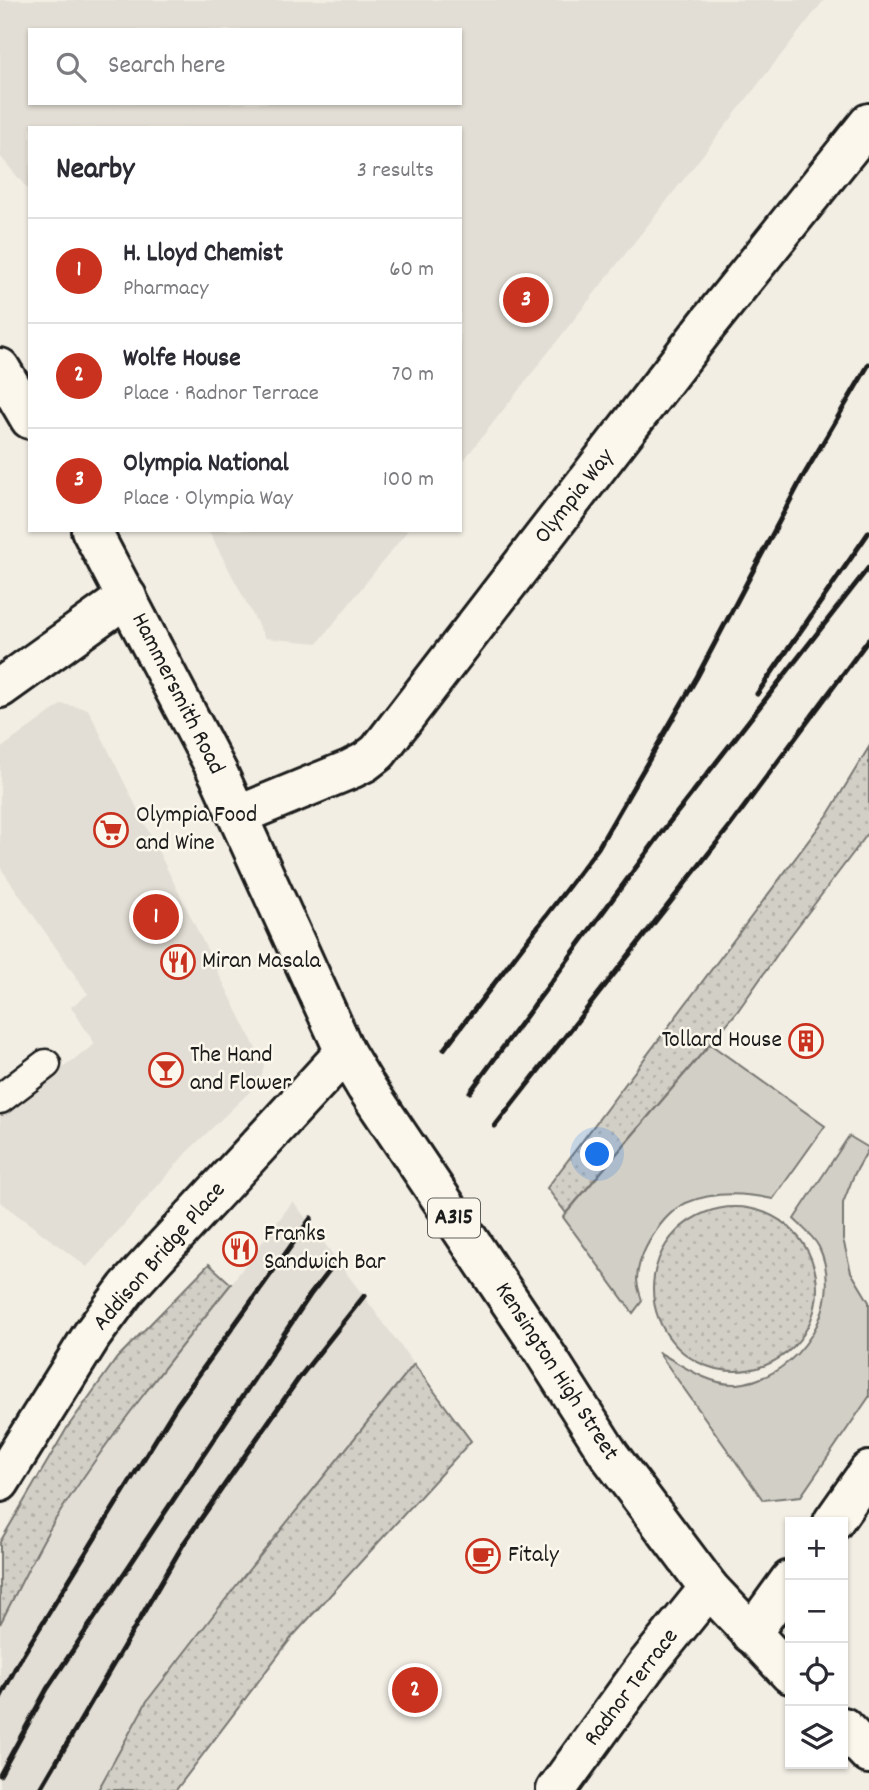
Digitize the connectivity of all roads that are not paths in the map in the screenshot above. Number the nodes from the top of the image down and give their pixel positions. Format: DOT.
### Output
graph roads {
  1 [pos="869,123"];
  2 [pos="0,368"];
  3 [pos="28,416"];
  4 [pos="92,532"];
  5 [pos="127,597"];
  6 [pos="0,688"];
  7 [pos="239,816"];
  8 [pos="345,1052"];
  9 [pos="46,1064"];
  10 [pos="0,1099"];
  11 [pos="869,1471"];
  12 [pos="0,1482"];
  13 [pos="837,1517"];
  14 [pos="785,1587"];
  15 [pos="709,1588"];
  16 [pos="751,1634"];
  17 [pos="785,1669"];
  18 [pos="848,1732"];
  19 [pos="869,1754"];
  20 [pos="556,1790"];
  1 -- 7 [label="street, Olympia Way"];
  2 -- 3 [label="street"];
  4 -- 5 [label="street, Hammersmith Road / A315"];
  5 -- 6 [label="street"];
  5 -- 7 [label="street, Hammersmith Road / A315"];
  7 -- 8 [label="street, Hammersmith Road / A315"];
  8 -- 12 [label="street, Addison Bridge Place"];
  8 -- 15 [label="street, Kensington High Street / A315, bridge"];
  9 -- 10 [label="lane"];
  11 -- 13 [label="street"];
  14 -- 16 [label="street"];
  15 -- 16 [label="street, Kensington High Street / A315"];
  15 -- 20 [label="street, Radnor Terrace"];
  16 -- 17 [label="street, Kensington High Street / A315"];
  18 -- 19 [label="street"];
}
